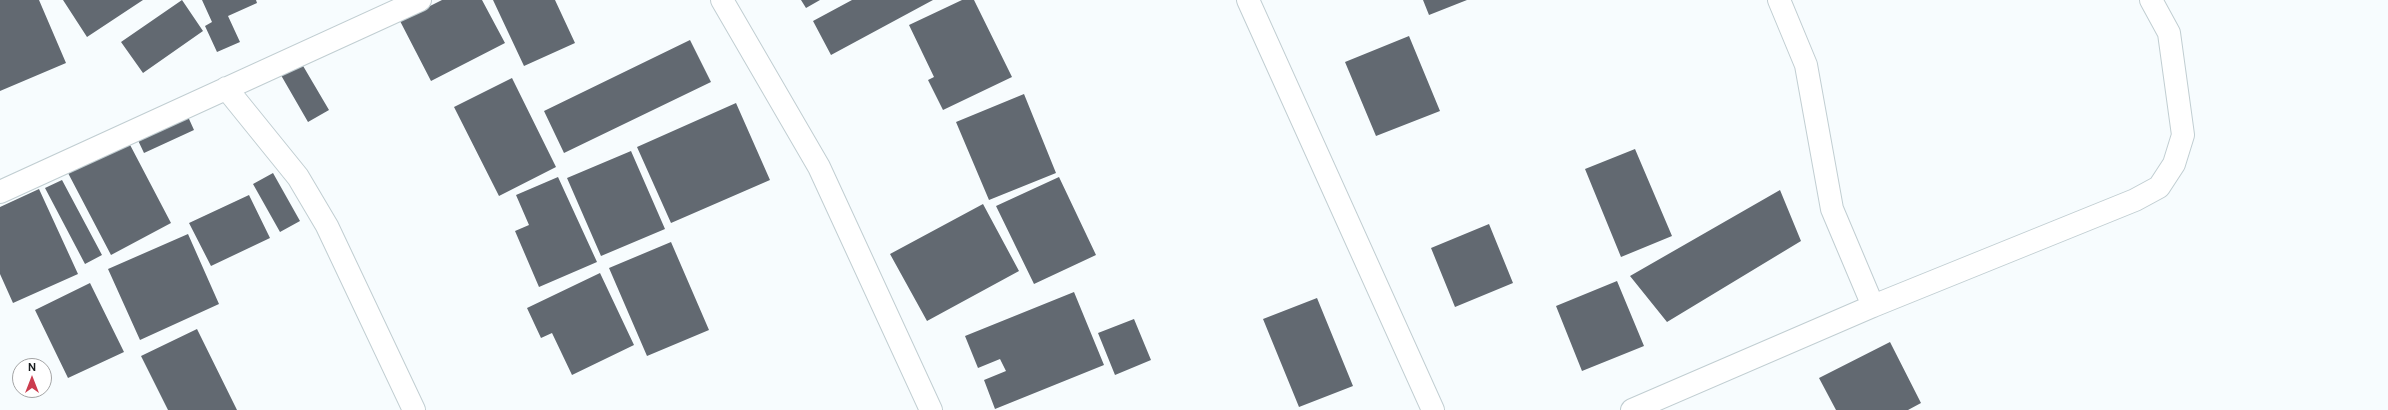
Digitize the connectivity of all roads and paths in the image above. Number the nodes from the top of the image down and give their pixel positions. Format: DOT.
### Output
graph roads {
  1 [pos="420,0"];
  2 [pos="722,0"];
  3 [pos="1248,0"];
  4 [pos="1779,0"];
  5 [pos="2151,0"];
  6 [pos="226,88"];
  7 [pos="0,192"];
  8 [pos="1873,306"];
  9 [pos="414,410"];
  10 [pos="931,410"];
  11 [pos="1433,410"];
  12 [pos="1632,410"];
  1 -- 6 [label="street"];
  2 -- 10 [label="street"];
  3 -- 11 [label="street"];
  4 -- 8 [label="street"];
  5 -- 8 [label="street"];
  6 -- 7 [label="street"];
  6 -- 9 [label="street"];
  8 -- 12 [label="street"];
}
